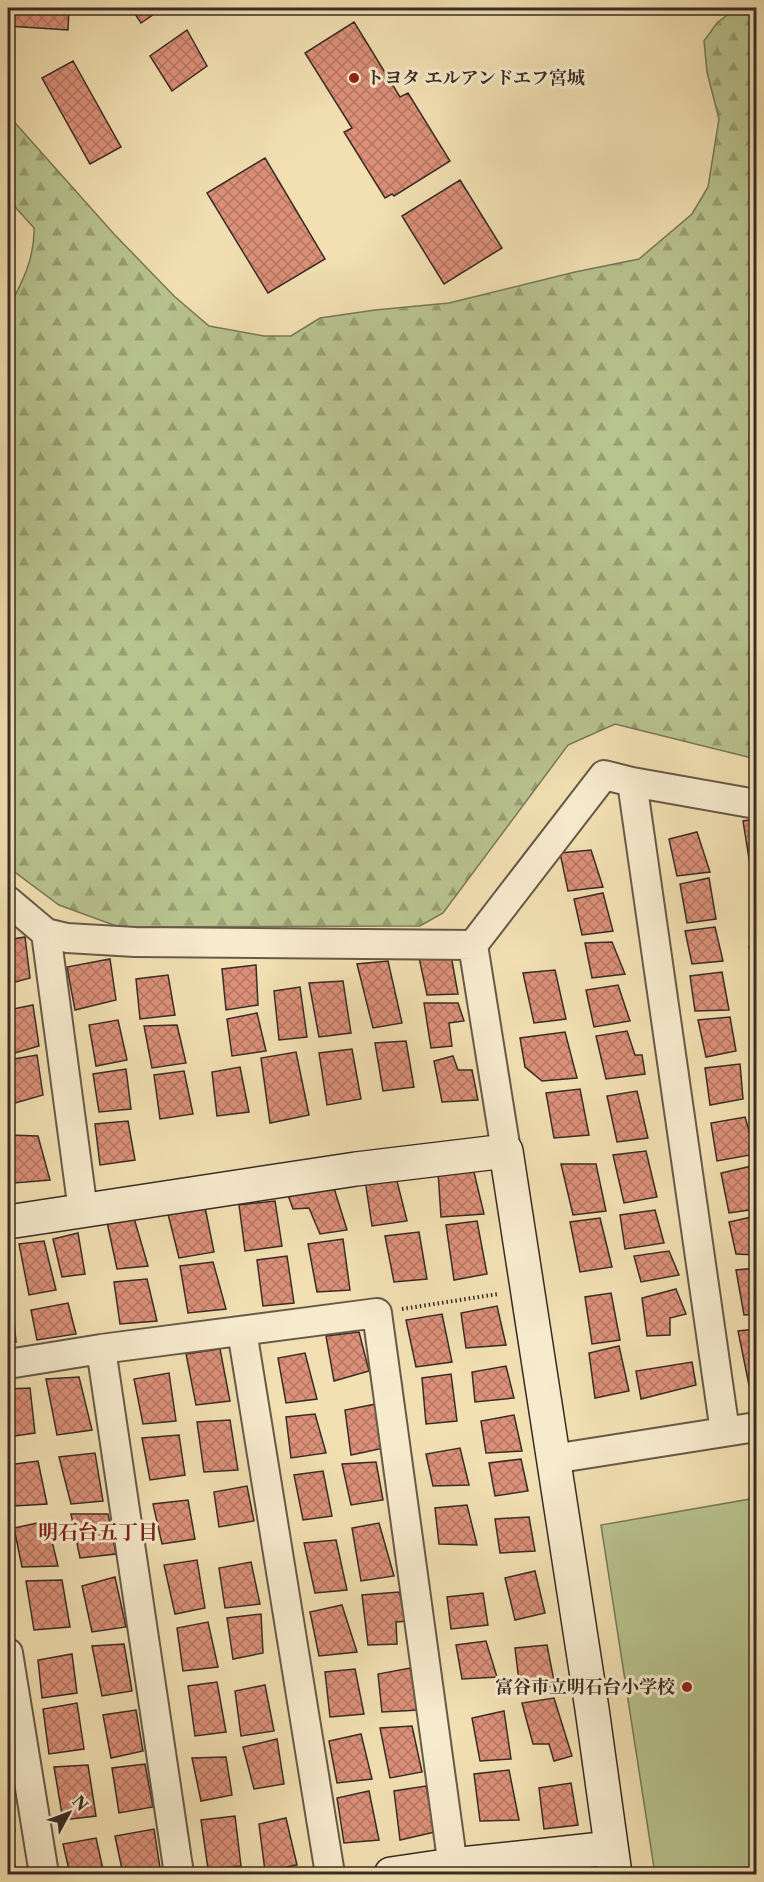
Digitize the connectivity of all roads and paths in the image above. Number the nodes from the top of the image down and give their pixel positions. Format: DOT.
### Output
graph roads {
  1 [pos="632,782"];
  2 [pos="756,804"];
  3 [pos="8,901"];
  4 [pos="46,933"];
  5 [pos="473,945"];
  6 [pos="506,1151"];
  7 [pos="83,1211"];
  8 [pos="8,1222"];
  9 [pos="500,1294"];
  10 [pos="377,1313"];
  11 [pos="242,1331"];
  12 [pos="101,1349"];
  13 [pos="8,1364"];
  14 [pos="756,1427"];
  15 [pos="725,1432"];
  16 [pos="552,1459"];
  17 [pos="8,1653"];
  18 [pos="613,1861"];
  19 [pos="453,1870"];
  20 [pos="44,1875"];
  21 [pos="179,1875"];
  22 [pos="330,1875"];
  23 [pos="391,1875"];
  1 -- 2 [label="street"];
  1 -- 5 [label="street"];
  1 -- 15 [label="street"];
  3 -- 4 [label="street"];
  4 -- 5 [label="street"];
  4 -- 7 [label="street"];
  5 -- 6 [label="street"];
  6 -- 7 [label="street"];
  6 -- 16 [label="street"];
  7 -- 8 [label="street"];
  9 -- 10 [label="path"];
  10 -- 11 [label="street"];
  10 -- 19 [label="street"];
  11 -- 12 [label="street"];
  11 -- 22 [label="street"];
  12 -- 13 [label="street"];
  12 -- 21 [label="street"];
  14 -- 15 [label="street"];
  15 -- 16 [label="street"];
  16 -- 18 [label="street"];
  17 -- 20 [label="street"];
  18 -- 19 [label="street"];
  19 -- 23 [label="street"];
}
